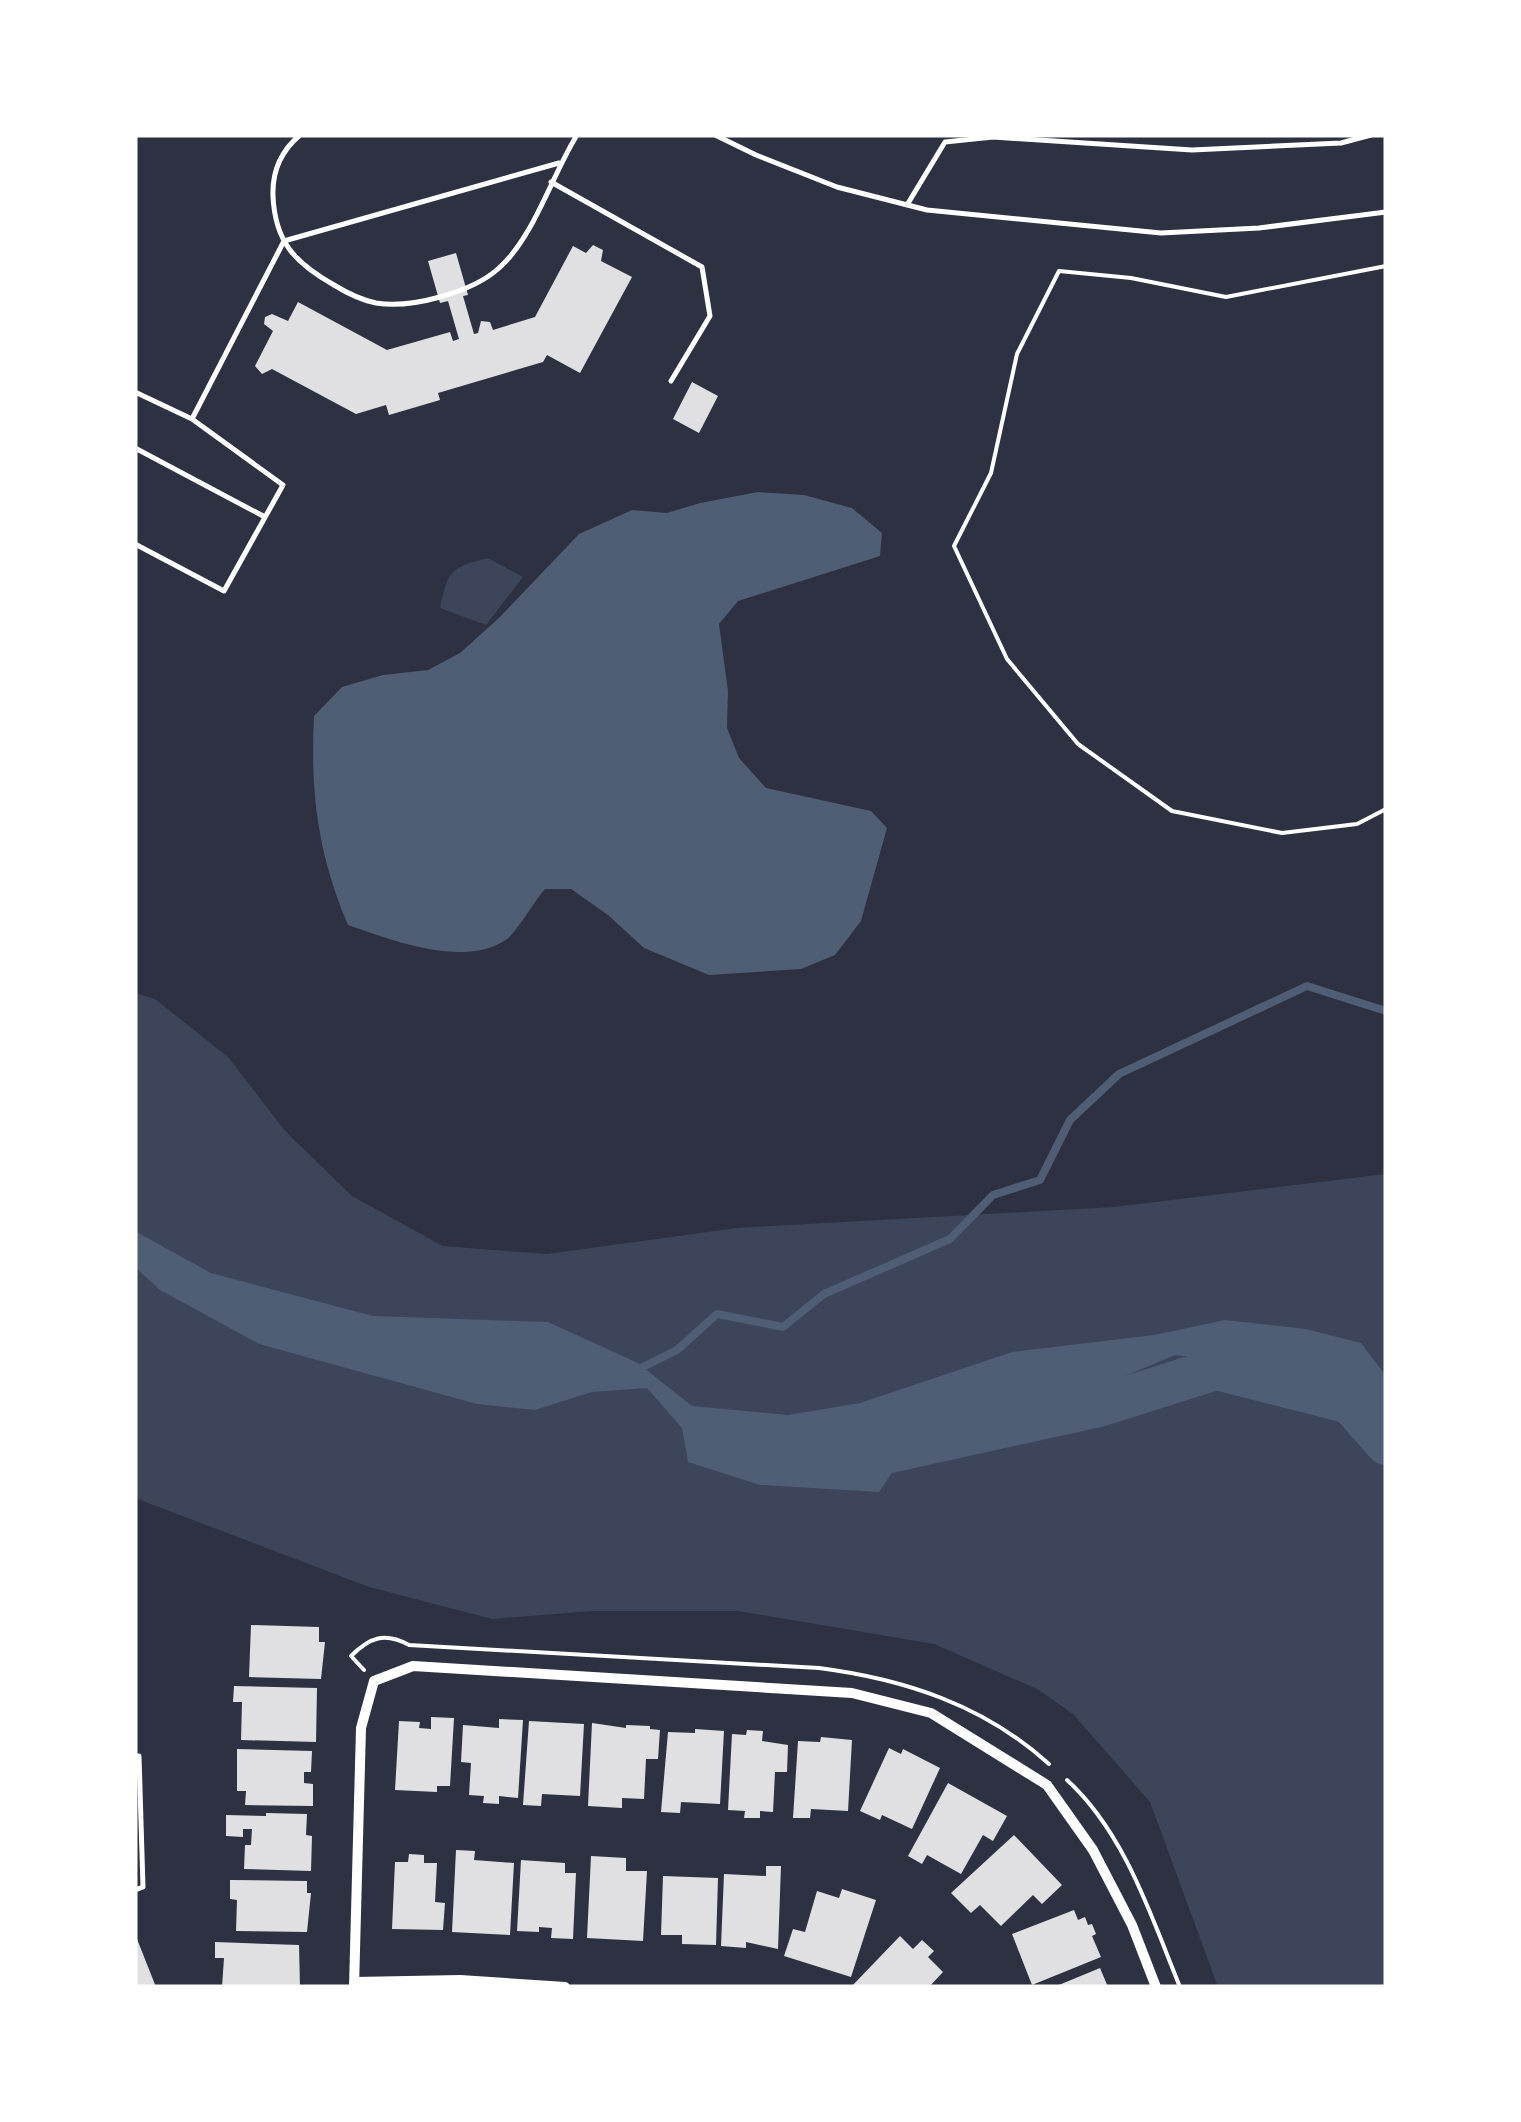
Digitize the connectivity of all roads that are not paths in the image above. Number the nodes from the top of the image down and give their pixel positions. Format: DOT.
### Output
graph roads {
  1 [pos="300,135"];
  2 [pos="576,135"];
  3 [pos="715,135"];
  4 [pos="1371,135"];
  5 [pos="561,162"];
  6 [pos="551,182"];
  7 [pos="907,205"];
  8 [pos="1386,212"];
  9 [pos="284,241"];
  10 [pos="672,381"];
  11 [pos="135,392"];
  12 [pos="192,420"];
  13 [pos="135,448"];
  14 [pos="265,517"];
  15 [pos="135,544"];
  16 [pos="135,1756"];
  17 [pos="135,1890"];
  18 [pos="355,1984"];
  19 [pos="565,1987"];
  20 [pos="1156,1987"];
  1 -- 9 [label="lane"];
  2 -- 5 [label="lane"];
  3 -- 7 [label="lane"];
  4 -- 7 [label="lane"];
  5 -- 6 [label="lane"];
  5 -- 9 [label="lane"];
  6 -- 9 [label="lane"];
  6 -- 10 [label="lane"];
  7 -- 8 [label="lane"];
  9 -- 12 [label="lane"];
  11 -- 12 [label="lane"];
  12 -- 14 [label="lane"];
  13 -- 14 [label="lane"];
  14 -- 15 [label="lane"];
  16 -- 17 [label="lane"];
  18 -- 19 [label="street"];
  18 -- 20 [label="street"];
}
